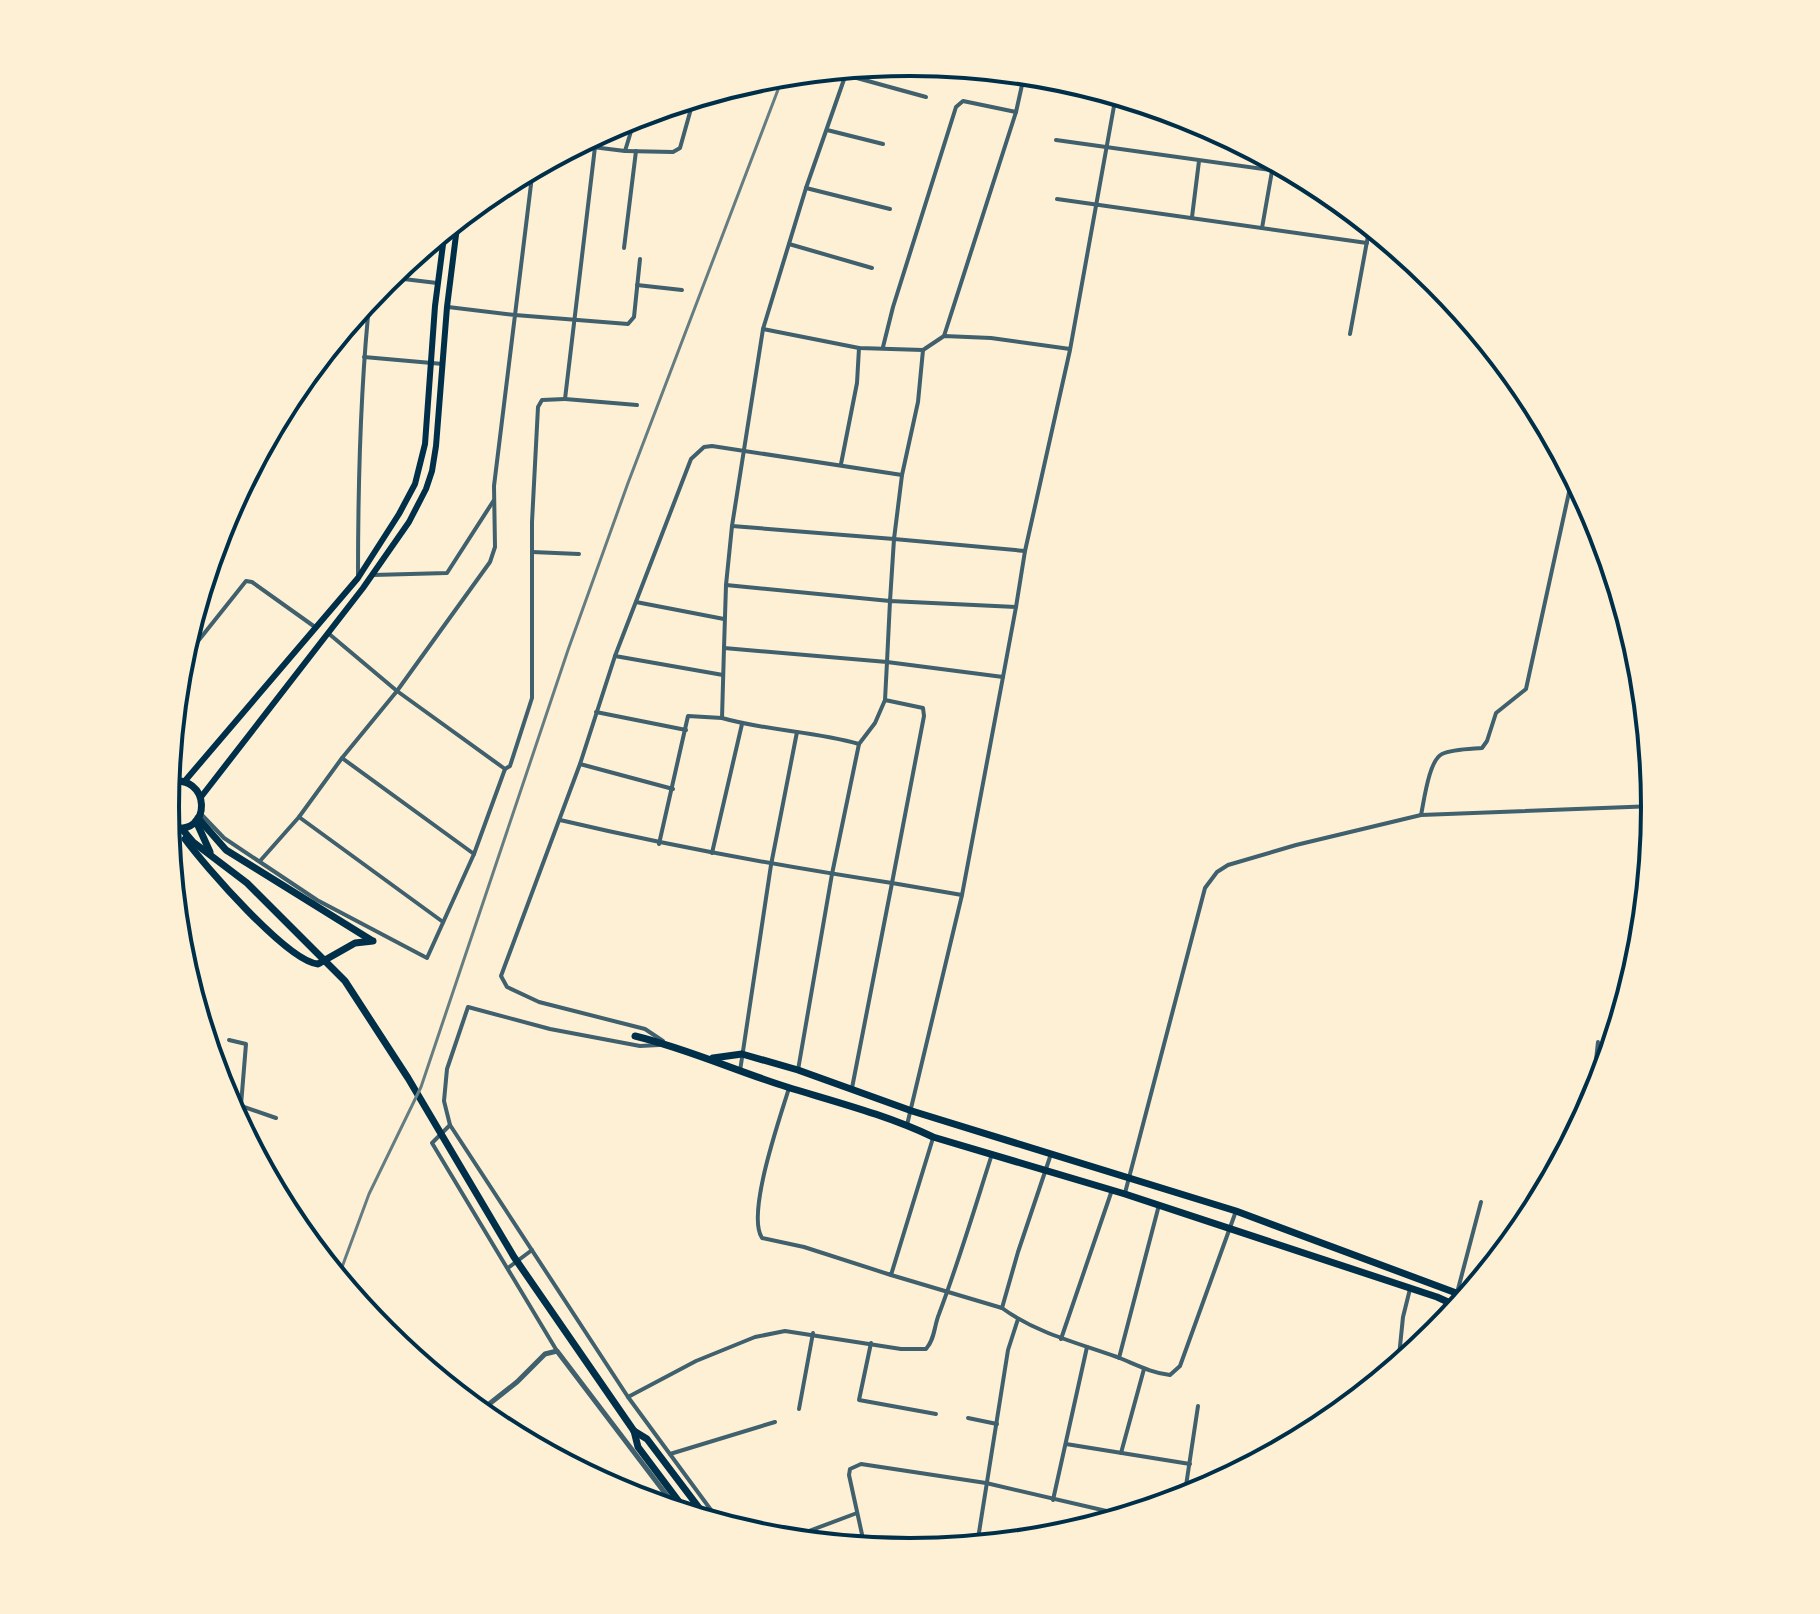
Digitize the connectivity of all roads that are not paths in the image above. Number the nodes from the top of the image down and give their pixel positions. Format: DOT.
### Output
graph roads {
  1 [pos="858,78"];
  2 [pos="844,79"];
  3 [pos="1022,85"];
  4 [pos="926,97"];
  5 [pos="1114,106"];
  6 [pos="691,110"];
  7 [pos="1016,112"];
  8 [pos="827,130"];
  9 [pos="631,132"];
  10 [pos="1056,140"];
  11 [pos="883,144"];
  12 [pos="595,147"];
  13 [pos="1106,148"];
  14 [pos="625,151"];
  15 [pos="636,151"];
  16 [pos="1199,161"];
  17 [pos="1270,171"];
  18 [pos="1272,171"];
  19 [pos="531,182"];
  20 [pos="806,188"];
  21 [pos="1057,199"];
  22 [pos="1096,204"];
  23 [pos="890,209"];
  24 [pos="1192,217"];
  25 [pos="1262,228"];
  26 [pos="456,234"];
  27 [pos="1368,237"];
  28 [pos="1367,243"];
  29 [pos="789,244"];
  30 [pos="443,245"];
  31 [pos="624,248"];
  32 [pos="640,259"];
  33 [pos="872,268"];
  34 [pos="405,279"];
  35 [pos="437,283"];
  36 [pos="637,285"];
  37 [pos="682,290"];
  38 [pos="447,307"];
  39 [pos="515,315"];
  40 [pos="368,317"];
  41 [pos="574,318"];
  42 [pos="763,329"];
  43 [pos="1350,334"];
  44 [pos="944,336"];
  45 [pos="883,347"];
  46 [pos="859,348"];
  47 [pos="923,350"];
  48 [pos="1070,350"];
  49 [pos="364,357"];
  50 [pos="431,363"];
  51 [pos="443,364"];
  52 [pos="565,399"];
  53 [pos="637,405"];
  54 [pos="742,450"];
  55 [pos="841,465"];
  56 [pos="902,475"];
  57 [pos="1569,491"];
  58 [pos="494,500"];
  59 [pos="732,526"];
  60 [pos="894,539"];
  61 [pos="1025,551"];
  62 [pos="532,552"];
  63 [pos="579,554"];
  64 [pos="373,575"];
  65 [pos="358,578"];
  66 [pos="726,585"];
  67 [pos="890,601"];
  68 [pos="636,602"];
  69 [pos="1016,607"];
  70 [pos="724,619"];
  71 [pos="315,627"];
  72 [pos="328,633"];
  73 [pos="199,640"];
  74 [pos="724,648"];
  75 [pos="615,656"];
  76 [pos="887,662"];
  77 [pos="723,675"];
  78 [pos="1003,677"];
  79 [pos="397,691"];
  80 [pos="885,700"];
  81 [pos="596,712"];
  82 [pos="722,718"];
  83 [pos="742,724"];
  84 [pos="686,730"];
  85 [pos="797,732"];
  86 [pos="859,744"];
  87 [pos="342,758"];
  88 [pos="580,764"];
  89 [pos="505,769"];
  90 [pos="180,782"];
  91 [pos="184,782"];
  92 [pos="673,789"];
  93 [pos="201,797"];
  94 [pos="1641,807"];
  95 [pos="1421,815"];
  96 [pos="299,817"];
  97 [pos="198,818"];
  98 [pos="560,820"];
  99 [pos="180,829"];
  100 [pos="659,844"];
  101 [pos="712,853"];
  102 [pos="474,854"];
  103 [pos="213,856"];
  104 [pos="260,861"];
  105 [pos="771,865"];
  106 [pos="832,874"];
  107 [pos="892,883"];
  108 [pos="962,895"];
  109 [pos="443,922"];
  110 [pos="635,1036"];
  111 [pos="229,1040"];
  112 [pos="1598,1042"];
  113 [pos="669,1044"];
  114 [pos="742,1054"];
  115 [pos="1596,1057"];
  116 [pos="711,1058"];
  117 [pos="798,1070"];
  118 [pos="740,1071"];
  119 [pos="789,1088"];
  120 [pos="852,1088"];
  121 [pos="241,1101"];
  122 [pos="243,1106"];
  123 [pos="912,1111"];
  124 [pos="276,1118"];
  125 [pos="450,1125"];
  126 [pos="907,1125"];
  127 [pos="933,1137"];
  128 [pos="992,1154"];
  129 [pos="1051,1154"];
  130 [pos="1046,1170"];
  131 [pos="1129,1178"];
  132 [pos="1112,1190"];
  133 [pos="1125,1194"];
  134 [pos="1481,1202"];
  135 [pos="1160,1205"];
  136 [pos="1236,1211"];
  137 [pos="1229,1229"];
  138 [pos="532,1250"];
  139 [pos="507,1269"];
  140 [pos="891,1275"];
  141 [pos="1410,1288"];
  142 [pos="949,1291"];
  143 [pos="1457,1292"];
  144 [pos="1457,1293"];
  145 [pos="1447,1302"];
  146 [pos="1002,1308"];
  147 [pos="1018,1319"];
  148 [pos="813,1333"];
  149 [pos="1061,1339"];
  150 [pos="871,1343"];
  151 [pos="1087,1347"];
  152 [pos="1400,1350"];
  153 [pos="557,1351"];
  154 [pos="1119,1358"];
  155 [pos="1144,1369"];
  156 [pos="628,1397"];
  157 [pos="489,1404"];
  158 [pos="1198,1406"];
  159 [pos="799,1409"];
  160 [pos="936,1414"];
  161 [pos="968,1418"];
  162 [pos="775,1422"];
  163 [pos="997,1424"];
  164 [pos="634,1431"];
  165 [pos="1066,1444"];
  166 [pos="1121,1453"];
  167 [pos="670,1454"];
  168 [pos="1190,1464"];
  169 [pos="986,1483"];
  170 [pos="1187,1483"];
  171 [pos="667,1496"];
  172 [pos="679,1500"];
  173 [pos="1053,1500"];
  174 [pos="698,1506"];
  175 [pos="711,1510"];
  176 [pos="1104,1511"];
  177 [pos="857,1513"];
  178 [pos="809,1531"];
  179 [pos="979,1534"];
  180 [pos="862,1536"];
  1 -- 4 [label="street"];
  2 -- 8 [label="street"];
  3 -- 7 [label="street"];
  5 -- 13 [label="street"];
  6 -- 15 [label="street"];
  7 -- 44 [label="street"];
  7 -- 45 [label="street"];
  8 -- 11 [label="street"];
  8 -- 20 [label="street"];
  9 -- 14 [label="street"];
  10 -- 13 [label="street"];
  12 -- 14 [label="street"];
  12 -- 41 [label="street"];
  13 -- 16 [label="street"];
  13 -- 22 [label="street"];
  14 -- 15 [label="street"];
  15 -- 31 [label="street"];
  16 -- 17 [label="street"];
  16 -- 24 [label="street"];
  18 -- 25 [label="street"];
  19 -- 39 [label="street"];
  20 -- 23 [label="street"];
  20 -- 29 [label="street"];
  21 -- 22 [label="street"];
  22 -- 24 [label="street"];
  22 -- 48 [label="street"];
  24 -- 25 [label="street"];
  25 -- 28 [label="street"];
  26 -- 38 [label="main road"];
  27 -- 28 [label="street"];
  28 -- 43 [label="street"];
  29 -- 33 [label="street"];
  29 -- 42 [label="street"];
  30 -- 35 [label="main road"];
  32 -- 36 [label="street"];
  34 -- 35 [label="street"];
  35 -- 50 [label="main road"];
  36 -- 37 [label="street"];
  36 -- 41 [label="street"];
  38 -- 39 [label="street"];
  38 -- 51 [label="main road"];
  39 -- 41 [label="street"];
  39 -- 58 [label="street"];
  40 -- 49 [label="street"];
  41 -- 52 [label="street"];
  42 -- 46 [label="street"];
  42 -- 54 [label="street"];
  44 -- 47 [label="street"];
  44 -- 48 [label="street"];
  45 -- 46 [label="street"];
  45 -- 47 [label="street"];
  46 -- 55 [label="street"];
  47 -- 56 [label="street"];
  48 -- 61 [label="street"];
  49 -- 50 [label="street"];
  49 -- 65 [label="street"];
  50 -- 51 [label="street"];
  50 -- 65 [label="main road"];
  51 -- 64 [label="main road"];
  52 -- 53 [label="street"];
  52 -- 62 [label="street"];
  54 -- 55 [label="street"];
  54 -- 59 [label="street"];
  54 -- 68 [label="street"];
  55 -- 56 [label="street"];
  56 -- 60 [label="street"];
  57 -- 95 [label="street"];
  58 -- 64 [label="street"];
  58 -- 79 [label="street"];
  59 -- 60 [label="street"];
  59 -- 66 [label="street"];
  60 -- 61 [label="street"];
  60 -- 67 [label="street"];
  61 -- 69 [label="street"];
  62 -- 63 [label="street"];
  62 -- 89 [label="street"];
  64 -- 72 [label="main road"];
  65 -- 71 [label="main road"];
  66 -- 67 [label="street"];
  66 -- 70 [label="street"];
  67 -- 69 [label="street"];
  67 -- 76 [label="street"];
  68 -- 70 [label="street"];
  68 -- 75 [label="street"];
  69 -- 78 [label="street"];
  70 -- 74 [label="street"];
  71 -- 73 [label="street"];
  71 -- 91 [label="main road"];
  72 -- 79 [label="street"];
  72 -- 93 [label="main road"];
  74 -- 76 [label="street"];
  74 -- 77 [label="street"];
  75 -- 77 [label="street"];
  75 -- 81 [label="street"];
  76 -- 78 [label="street"];
  76 -- 80 [label="street"];
  77 -- 82 [label="street"];
  78 -- 108 [label="street"];
  79 -- 87 [label="street"];
  79 -- 89 [label="street"];
  80 -- 86 [label="street"];
  80 -- 107 [label="street"];
  81 -- 84 [label="street"];
  81 -- 88 [label="street"];
  82 -- 83 [label="street"];
  82 -- 84 [label="street"];
  83 -- 85 [label="street"];
  83 -- 101 [label="street"];
  84 -- 92 [label="street"];
  85 -- 86 [label="street"];
  85 -- 105 [label="street"];
  86 -- 106 [label="street"];
  87 -- 96 [label="street"];
  87 -- 102 [label="street"];
  88 -- 92 [label="street"];
  88 -- 98 [label="street"];
  89 -- 102 [label="street"];
  90 -- 91 [label="main road"];
  91 -- 93 [label="main road"];
  92 -- 100 [label="street"];
  93 -- 97 [label="main road"];
  94 -- 95 [label="street"];
  95 -- 131 [label="street"];
  96 -- 104 [label="street"];
  96 -- 109 [label="street"];
  97 -- 99 [label="main road"];
  97 -- 99 [label="main road"];
  97 -- 103 [label="main road"];
  97 -- 104 [label="street"];
  98 -- 100 [label="street"];
  98 -- 113 [label="street"];
  99 -- 103 [label="main road"];
  100 -- 101 [label="street"];
  101 -- 105 [label="street"];
  102 -- 109 [label="street"];
  103 -- 164 [label="main road"];
  104 -- 109 [label="street"];
  105 -- 106 [label="street"];
  105 -- 114 [label="street"];
  106 -- 107 [label="street"];
  106 -- 117 [label="street"];
  107 -- 108 [label="street"];
  107 -- 120 [label="street"];
  108 -- 123 [label="street"];
  110 -- 113 [label="main road"];
  111 -- 121 [label="street"];
  112 -- 115 [label="street"];
  113 -- 116 [label="main road"];
  113 -- 125 [label="street"];
  114 -- 116 [label="main road"];
  114 -- 117 [label="main road"];
  114 -- 118 [label="street"];
  116 -- 118 [label="main road"];
  117 -- 120 [label="main road"];
  118 -- 119 [label="main road"];
  119 -- 126 [label="main road"];
  119 -- 140 [label="street"];
  120 -- 123 [label="main road"];
  122 -- 124 [label="street"];
  123 -- 126 [label="street"];
  123 -- 129 [label="main road"];
  125 -- 138 [label="street"];
  125 -- 139 [label="street"];
  126 -- 127 [label="main road"];
  127 -- 128 [label="main road"];
  127 -- 140 [label="street"];
  128 -- 130 [label="main road"];
  128 -- 142 [label="street"];
  129 -- 130 [label="street"];
  129 -- 131 [label="main road"];
  130 -- 132 [label="main road"];
  130 -- 146 [label="street"];
  131 -- 133 [label="street"];
  131 -- 136 [label="main road"];
  132 -- 133 [label="main road"];
  132 -- 149 [label="street"];
  133 -- 135 [label="main road"];
  134 -- 143 [label="street"];
  135 -- 137 [label="main road"];
  135 -- 154 [label="street"];
  136 -- 137 [label="street"];
  136 -- 144 [label="main road"];
  137 -- 141 [label="main road"];
  137 -- 155 [label="street"];
  138 -- 139 [label="street"];
  138 -- 156 [label="street"];
  139 -- 153 [label="street"];
  140 -- 142 [label="street"];
  141 -- 145 [label="main road"];
  141 -- 152 [label="street"];
  142 -- 146 [label="street"];
  142 -- 150 [label="street"];
  146 -- 147 [label="street"];
  147 -- 149 [label="street"];
  147 -- 163 [label="street"];
  148 -- 150 [label="street"];
  148 -- 156 [label="street"];
  148 -- 159 [label="street"];
  149 -- 151 [label="street"];
  150 -- 160 [label="street"];
  151 -- 154 [label="street"];
  151 -- 165 [label="street"];
  153 -- 157 [label="street"];
  153 -- 171 [label="street"];
  154 -- 155 [label="street"];
  155 -- 166 [label="street"];
  156 -- 167 [label="street"];
  158 -- 168 [label="street"];
  161 -- 163 [label="street"];
  162 -- 167 [label="street"];
  163 -- 169 [label="street"];
  164 -- 172 [label="main road"];
  164 -- 174 [label="main road"];
  165 -- 166 [label="street"];
  165 -- 173 [label="street"];
  166 -- 168 [label="street"];
  167 -- 175 [label="street"];
  168 -- 170 [label="street"];
  169 -- 173 [label="street"];
  169 -- 177 [label="street"];
  169 -- 179 [label="street"];
  173 -- 176 [label="street"];
  177 -- 178 [label="street"];
  177 -- 180 [label="street"];
}
